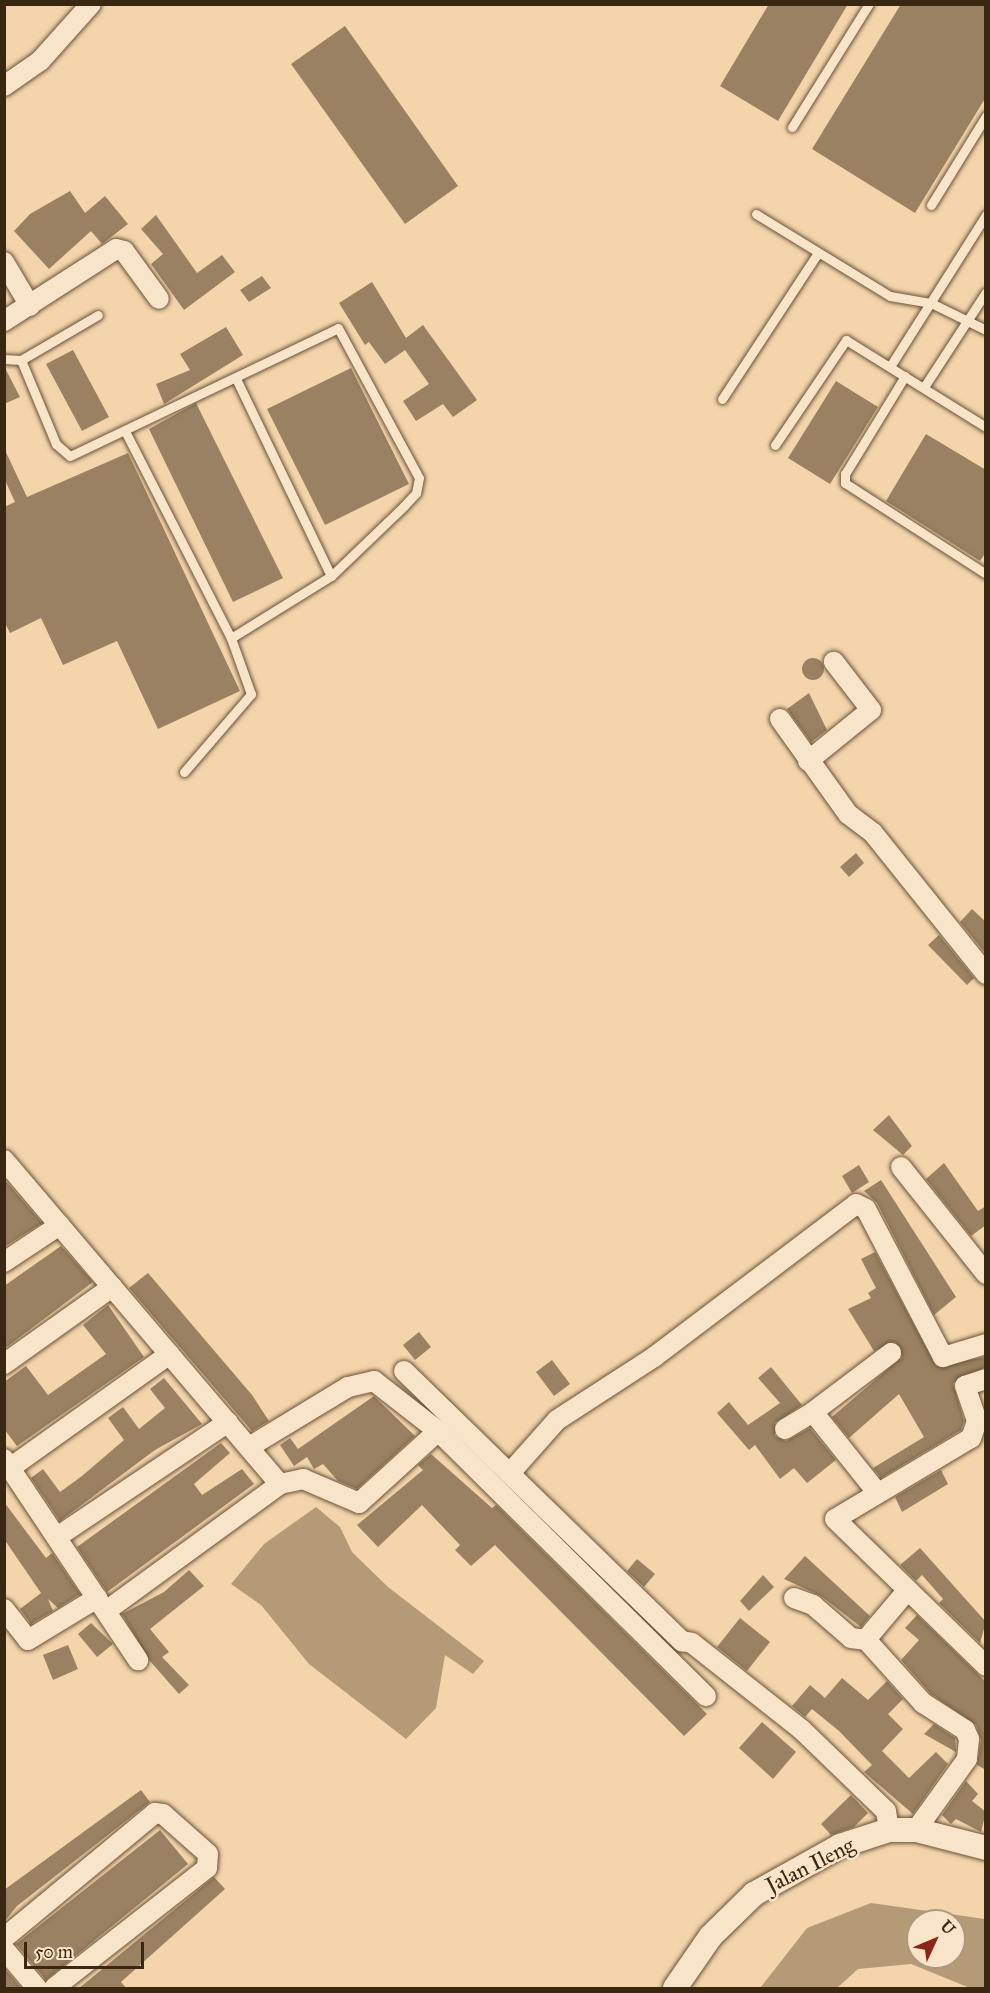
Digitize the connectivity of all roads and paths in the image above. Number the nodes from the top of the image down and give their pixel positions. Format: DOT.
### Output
graph roads {
  1 [pos="91,4"];
  2 [pos="869,4"];
  3 [pos="4,86"];
  4 [pos="986,116"];
  5 [pos="792,127"];
  6 [pos="931,205"];
  7 [pos="756,214"];
  8 [pos="986,215"];
  9 [pos="816,256"];
  10 [pos="4,262"];
  11 [pos="986,292"];
  12 [pos="159,299"];
  13 [pos="931,303"];
  14 [pos="30,306"];
  15 [pos="98,315"];
  16 [pos="968,320"];
  17 [pos="4,321"];
  18 [pos="986,330"];
  19 [pos="4,360"];
  20 [pos="21,360"];
  21 [pos="891,365"];
  22 [pos="905,376"];
  23 [pos="236,379"];
  24 [pos="924,387"];
  25 [pos="722,399"];
  26 [pos="986,427"];
  27 [pos="125,431"];
  28 [pos="775,445"];
  29 [pos="986,574"];
  30 [pos="331,576"];
  31 [pos="231,638"];
  32 [pos="834,662"];
  33 [pos="780,719"];
  34 [pos="808,761"];
  35 [pos="184,772"];
  36 [pos="986,974"];
  37 [pos="4,1160"];
  38 [pos="901,1167"];
  39 [pos="60,1225"];
  40 [pos="4,1262"];
  41 [pos="986,1274"];
  42 [pos="112,1287"];
  43 [pos="986,1344"];
  44 [pos="891,1353"];
  45 [pos="170,1354"];
  46 [pos="4,1364"];
  47 [pos="404,1371"];
  48 [pos="986,1379"];
  49 [pos="813,1412"];
  50 [pos="228,1422"];
  51 [pos="785,1429"];
  52 [pos="438,1431"];
  53 [pos="249,1447"];
  54 [pos="7,1463"];
  55 [pos="510,1473"];
  56 [pos="280,1484"];
  57 [pos="876,1491"];
  58 [pos="57,1537"];
  59 [pos="906,1592"];
  60 [pos="794,1598"];
  61 [pos="101,1605"];
  62 [pos="4,1609"];
  63 [pos="867,1640"];
  64 [pos="675,1647"];
  65 [pos="138,1660"];
  66 [pos="986,1666"];
  67 [pos="706,1696"];
  68 [pos="889,1830"];
  69 [pos="916,1830"];
  70 [pos="986,1848"];
  71 [pos="4,1938"];
  72 [pos="4,1949"];
  73 [pos="37,1989"];
  74 [pos="54,1989"];
  75 [pos="675,1989"];
  1 -- 3 [label="street"];
  2 -- 5 [label="lane"];
  4 -- 6 [label="lane"];
  7 -- 9 [label="lane"];
  8 -- 13 [label="lane"];
  9 -- 13 [label="lane"];
  9 -- 25 [label="lane"];
  10 -- 14 [label="street"];
  11 -- 16 [label="lane"];
  12 -- 14 [label="street"];
  13 -- 16 [label="lane"];
  13 -- 21 [label="lane"];
  14 -- 17 [label="street"];
  15 -- 20 [label="lane"];
  16 -- 18 [label="lane"];
  16 -- 24 [label="lane"];
  19 -- 20 [label="lane"];
  20 -- 27 [label="lane"];
  21 -- 22 [label="lane"];
  21 -- 28 [label="lane"];
  22 -- 24 [label="lane"];
  22 -- 29 [label="lane"];
  23 -- 27 [label="lane"];
  23 -- 30 [label="lane"];
  23 -- 30 [label="lane"];
  24 -- 26 [label="lane"];
  27 -- 31 [label="lane"];
  30 -- 31 [label="lane"];
  31 -- 35 [label="lane"];
  32 -- 34 [label="street"];
  33 -- 34 [label="street"];
  34 -- 36 [label="street"];
  37 -- 39 [label="street"];
  38 -- 41 [label="street"];
  39 -- 40 [label="street"];
  39 -- 42 [label="street"];
  42 -- 45 [label="street"];
  42 -- 46 [label="street"];
  43 -- 55 [label="street"];
  44 -- 49 [label="street"];
  45 -- 50 [label="street"];
  45 -- 54 [label="street"];
  47 -- 55 [label="street"];
  48 -- 57 [label="street"];
  49 -- 51 [label="street"];
  49 -- 57 [label="street"];
  50 -- 53 [label="street"];
  50 -- 58 [label="street"];
  52 -- 53 [label="street"];
  52 -- 56 [label="street"];
  52 -- 64 [label="street"];
  53 -- 56 [label="street"];
  54 -- 58 [label="street"];
  55 -- 64 [label="street"];
  56 -- 61 [label="street"];
  57 -- 59 [label="street"];
  58 -- 61 [label="street"];
  59 -- 63 [label="street"];
  59 -- 66 [label="street"];
  60 -- 63 [label="street"];
  61 -- 62 [label="street"];
  61 -- 65 [label="street"];
  63 -- 69 [label="street"];
  64 -- 67 [label="street"];
  64 -- 68 [label="street"];
  68 -- 69 [label="street, Jalan Ileng"];
  68 -- 75 [label="street, Jalan Ileng"];
  69 -- 70 [label="street, Jalan Ileng"];
  71 -- 74 [label="street"];
  72 -- 73 [label="street"];
}
